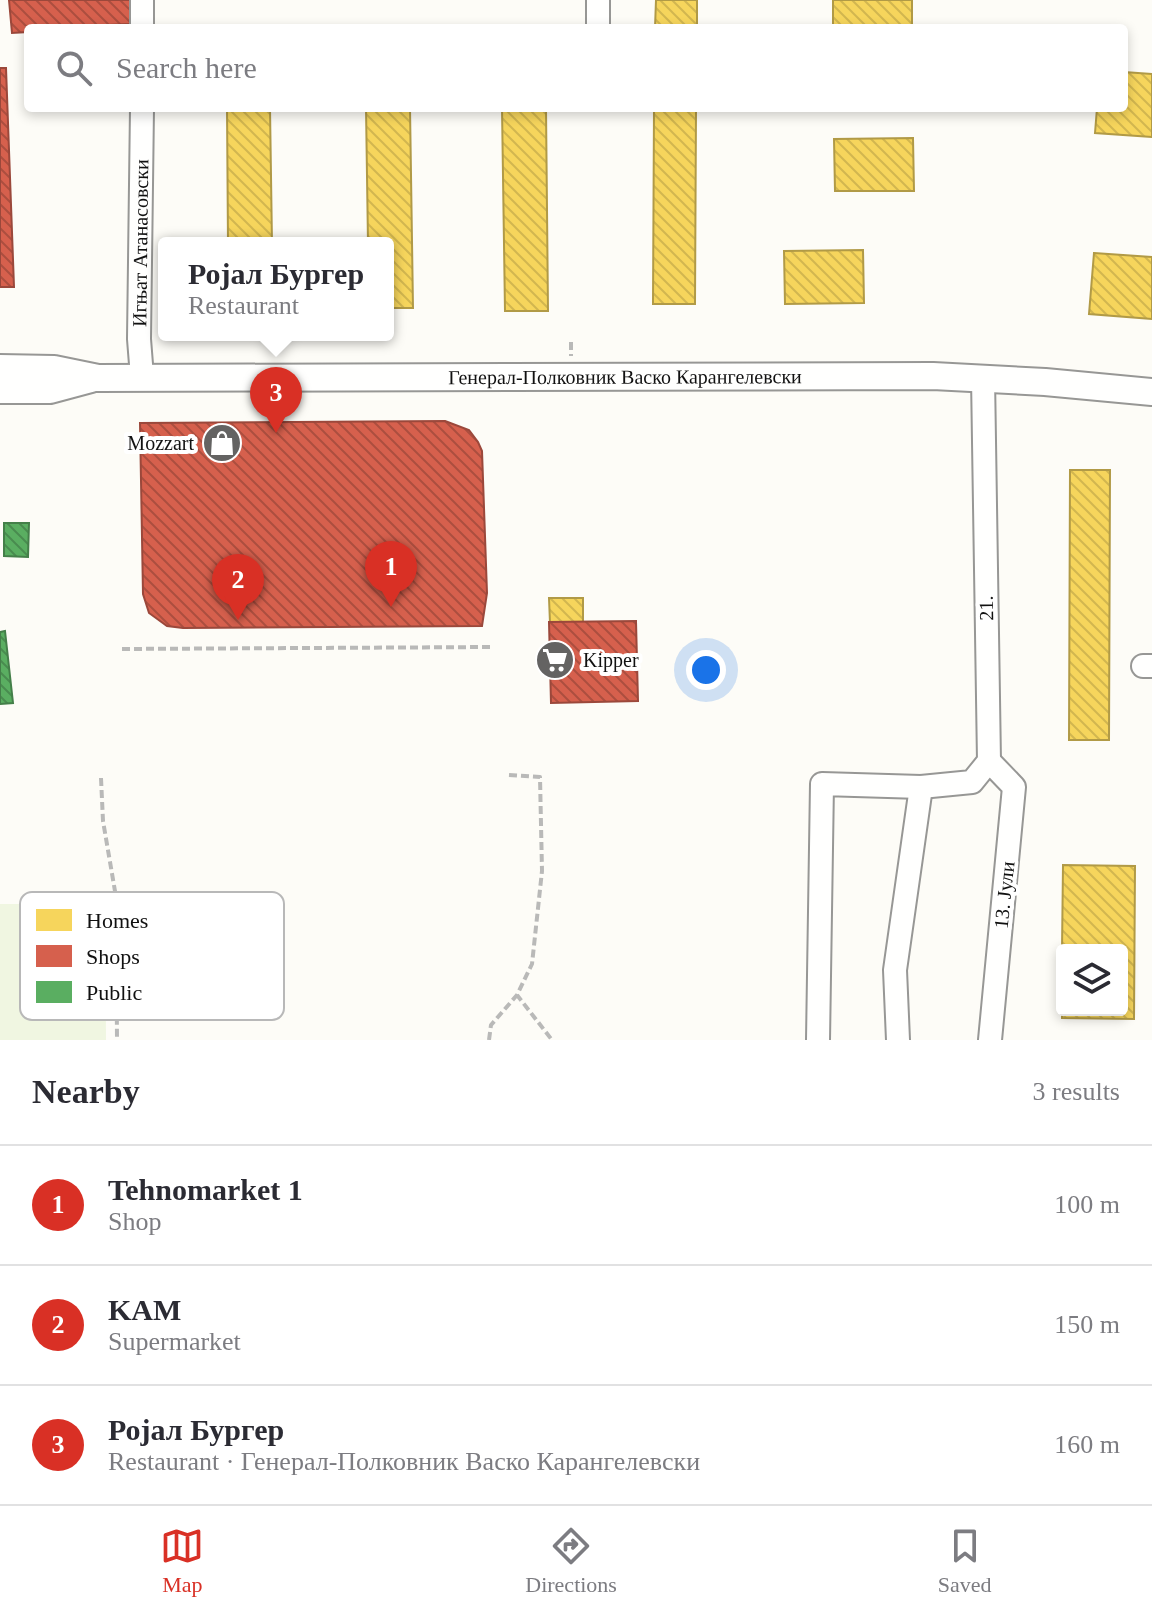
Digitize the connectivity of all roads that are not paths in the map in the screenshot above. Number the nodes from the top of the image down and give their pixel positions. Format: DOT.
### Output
graph roads {
  1 [pos="142,0"];
  2 [pos="598,0"];
  3 [pos="142,24"];
  4 [pos="598,24"];
  5 [pos="142,112"];
  6 [pos="0,368"];
  7 [pos="142,377"];
  8 [pos="983,377"];
  9 [pos="98,378"];
  10 [pos="0,390"];
  11 [pos="1152,392"];
  12 [pos="989,761"];
  13 [pos="921,787"];
  14 [pos="987,1039"];
  15 [pos="818,1040"];
  16 [pos="898,1040"];
  1 -- 3 [label="street"];
  2 -- 4 [label="street"];
  5 -- 7 [label="street, Игњат Атанасовски"];
  6 -- 9 [label="street, Генерал-Полковник Васко Карангелевски"];
  7 -- 8 [label="street, Генерал-Полковник Васко Карангелевски"];
  7 -- 9 [label="street, Генерал-Полковник Васко Карангелевски"];
  8 -- 11 [label="street, Генерал-Полковник Васко Карангелевски"];
  8 -- 12 [label="street, 21."];
  9 -- 10 [label="street, Генерал-Полковник Васко Карангелевски"];
  12 -- 13 [label="street"];
  12 -- 14 [label="street, 13. Јули"];
  13 -- 15 [label="street"];
  13 -- 16 [label="street"];
}
